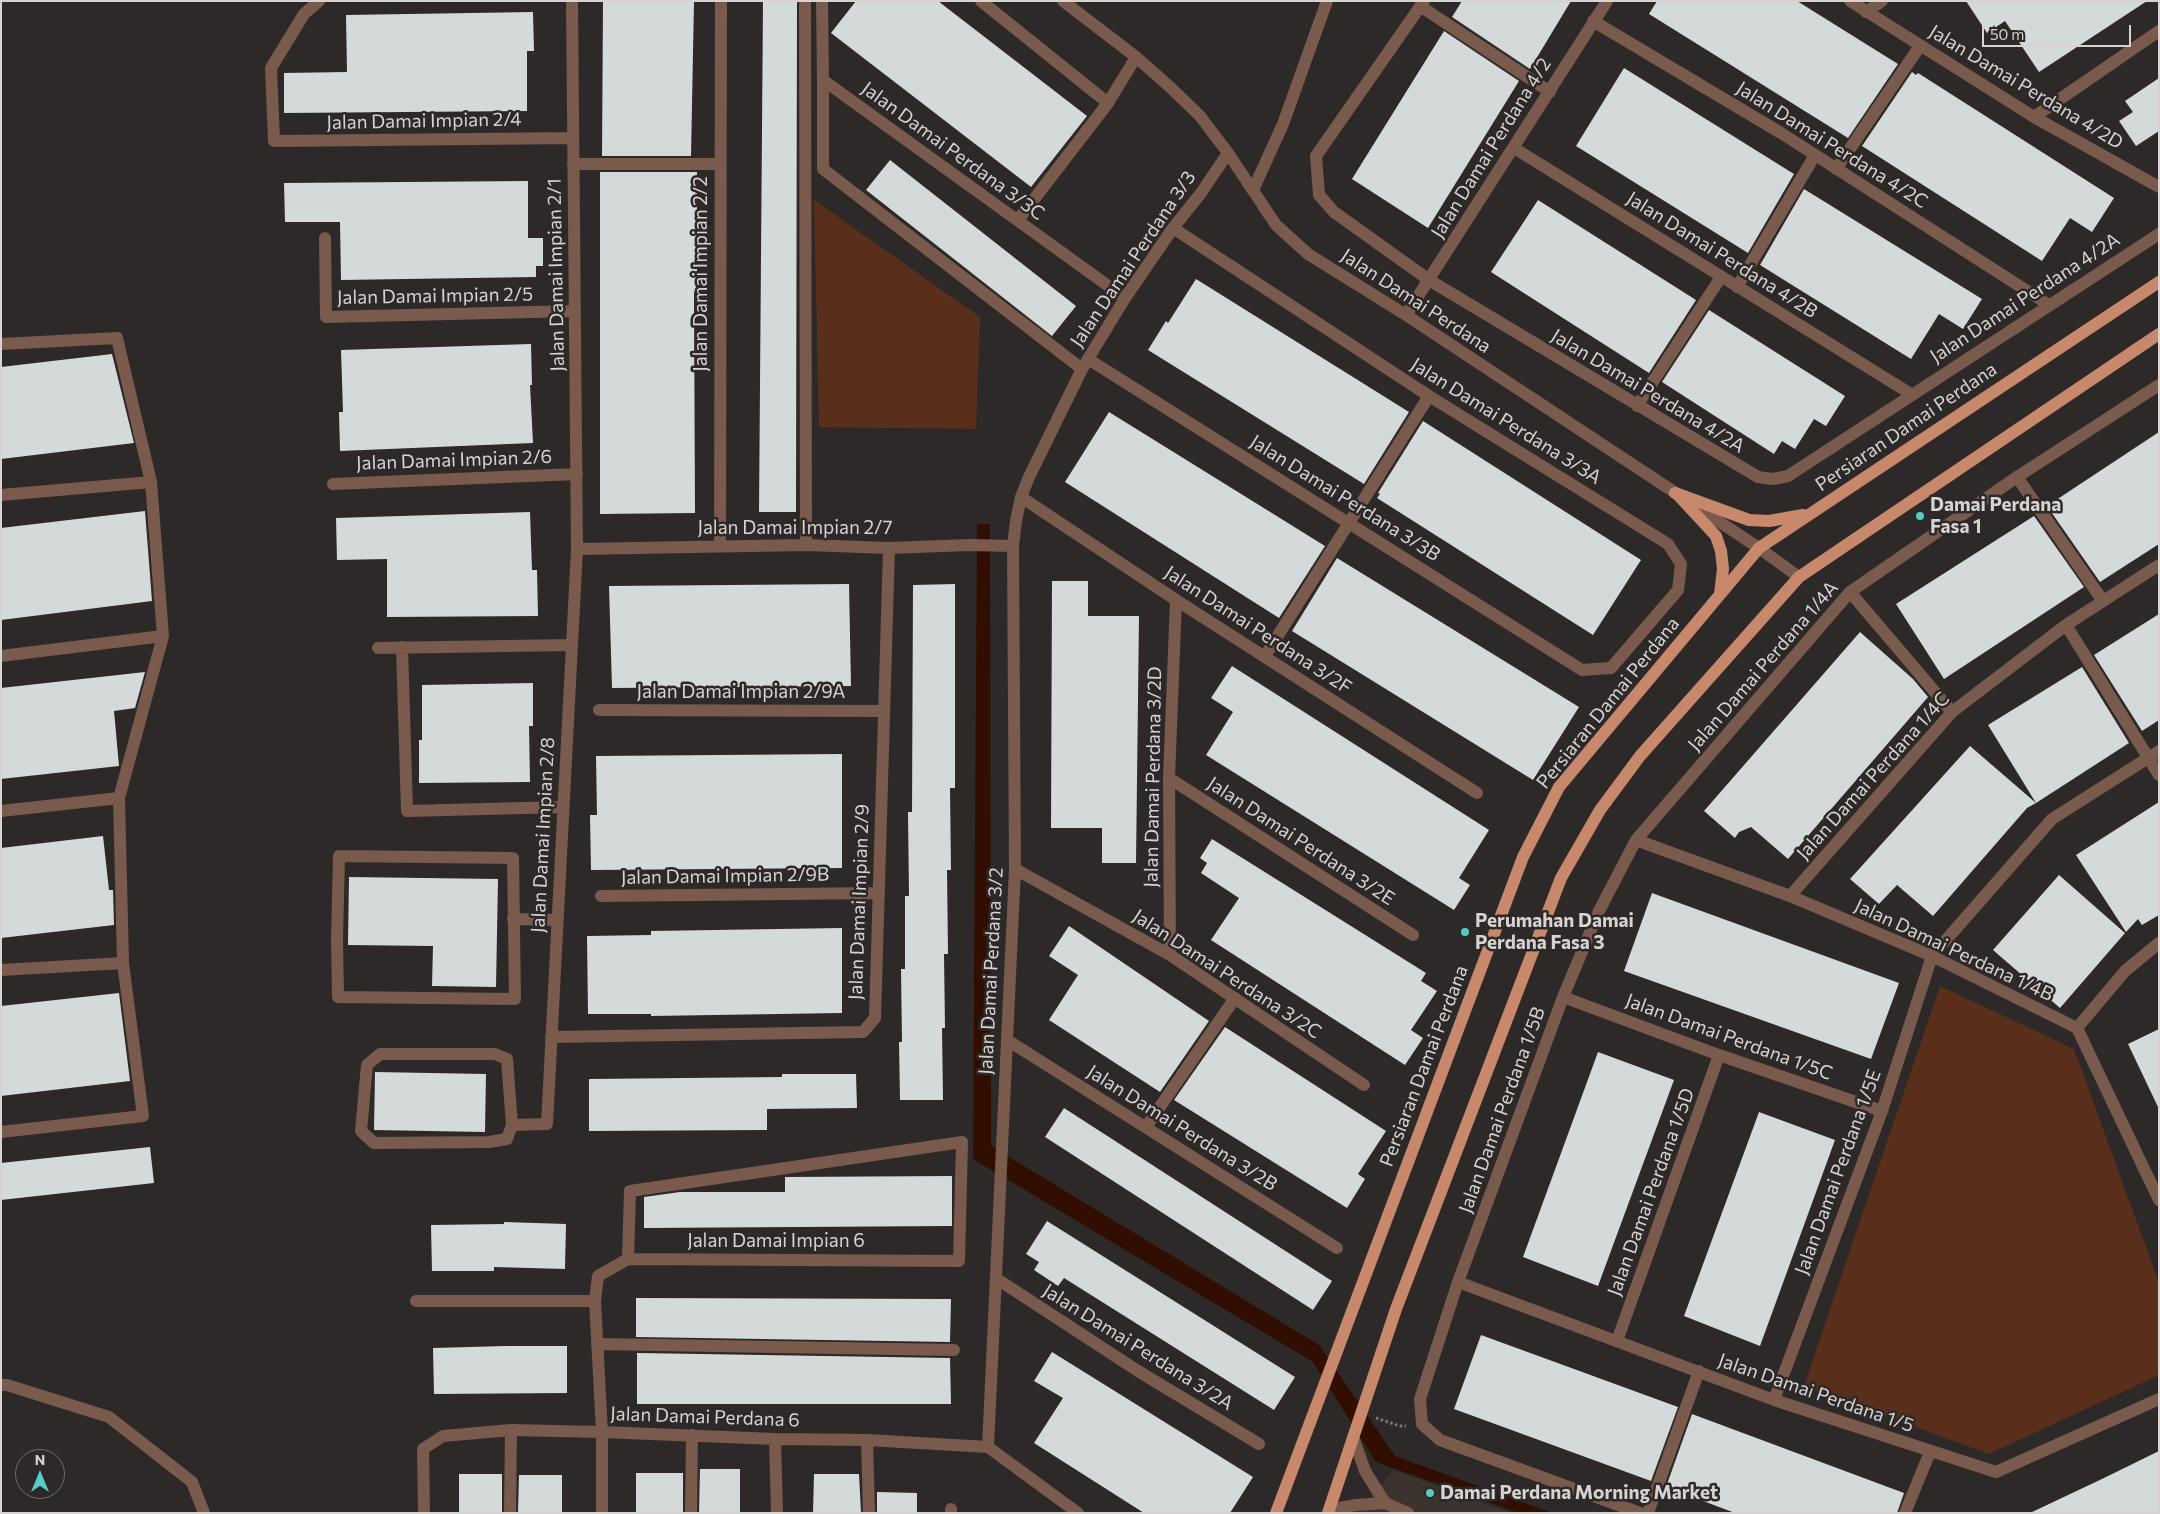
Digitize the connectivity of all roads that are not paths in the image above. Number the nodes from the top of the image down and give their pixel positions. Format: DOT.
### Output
graph roads {
  1 [pos="319,1"];
  2 [pos="572,1"];
  3 [pos="720,1"];
  4 [pos="804,1"];
  5 [pos="822,1"];
  6 [pos="981,1"];
  7 [pos="1063,1"];
  8 [pos="1327,1"];
  9 [pos="1606,1"];
  10 [pos="1850,1"];
  11 [pos="1882,1"];
  12 [pos="1422,4"];
  13 [pos="1866,12"];
  14 [pos="1593,21"];
  15 [pos="2159,31"];
  16 [pos="1920,46"];
  17 [pos="1136,57"];
  18 [pos="823,80"];
  19 [pos="1550,92"];
  20 [pos="1108,103"];
  21 [pos="2034,117"];
  22 [pos="573,138"];
  23 [pos="1514,148"];
  24 [pos="1228,153"];
  25 [pos="1816,155"];
  26 [pos="573,164"];
  27 [pos="720,164"];
  28 [pos="1836,169"];
  29 [pos="2159,187"];
  30 [pos="1253,190"];
  31 [pos="1018,220"];
  32 [pos="1173,228"];
  33 [pos="2159,234"];
  34 [pos="325,238"];
  35 [pos="1721,277"];
  36 [pos="1429,280"];
  37 [pos="2159,282"];
  38 [pos="1737,287"];
  39 [pos="1125,298"];
  40 [pos="2049,305"];
  41 [pos="575,311"];
  42 [pos="1406,315"];
  43 [pos="2159,334"];
  44 [pos="1,344"];
  45 [pos="1085,364"];
  46 [pos="2159,385"];
  47 [pos="1911,394"];
  48 [pos="1429,396"];
  49 [pos="1637,406"];
  50 [pos="577,474"];
  51 [pos="2017,476"];
  52 [pos="151,482"];
  53 [pos="333,484"];
  54 [pos="1676,493"];
  55 [pos="1,495"];
  56 [pos="1021,497"];
  57 [pos="1813,512"];
  58 [pos="1349,523"];
  59 [pos="806,545"];
  60 [pos="720,546"];
  61 [pos="1013,546"];
  62 [pos="889,548"];
  63 [pos="1759,548"];
  64 [pos="577,549"];
  65 [pos="2159,565"];
  66 [pos="1799,577"];
  67 [pos="1850,592"];
  68 [pos="1720,594"];
  69 [pos="1176,600"];
  70 [pos="2103,601"];
  71 [pos="2066,625"];
  72 [pos="163,636"];
  73 [pos="572,645"];
  74 [pos="402,647"];
  75 [pos="378,648"];
  76 [pos="1,656"];
  77 [pos="1265,656"];
  78 [pos="1582,670"];
  79 [pos="599,710"];
  80 [pos="883,712"];
  81 [pos="1952,712"];
  82 [pos="2159,751"];
  83 [pos="2147,759"];
  84 [pos="2159,775"];
  85 [pos="1169,778"];
  86 [pos="1477,793"];
  87 [pos="119,798"];
  88 [pos="563,807"];
  89 [pos="1,810"];
  90 [pos="1636,840"];
  91 [pos="1015,870"];
  92 [pos="879,893"];
  93 [pos="601,896"];
  94 [pos="1790,896"];
  95 [pos="513,919"];
  96 [pos="558,920"];
  97 [pos="1413,934"];
  98 [pos="2159,943"];
  99 [pos="1170,955"];
  100 [pos="1932,956"];
  101 [pos="123,963"];
  102 [pos="1,970"];
  103 [pos="1564,997"];
  104 [pos="1235,998"];
  105 [pos="2077,1028"];
  106 [pos="551,1037"];
  107 [pos="1007,1040"];
  108 [pos="1719,1055"];
  109 [pos="1364,1085"];
  110 [pos="1882,1111"];
  111 [pos="512,1125"];
  112 [pos="1146,1127"];
  113 [pos="1,1132"];
  114 [pos="2159,1200"];
  115 [pos="1337,1248"];
  116 [pos="628,1259"];
  117 [pos="997,1280"];
  118 [pos="1458,1282"];
  119 [pos="595,1300"];
  120 [pos="416,1302"];
  121 [pos="1617,1341"];
  122 [pos="598,1344"];
  123 [pos="954,1350"];
  124 [pos="1699,1372"];
  125 [pos="1,1384"];
  126 [pos="2159,1399"];
  127 [pos="1774,1400"];
  128 [pos="511,1430"];
  129 [pos="602,1432"];
  130 [pos="692,1435"];
  131 [pos="1353,1436"];
  132 [pos="775,1439"];
  133 [pos="867,1440"];
  134 [pos="1259,1444"];
  135 [pos="988,1447"];
  136 [pos="1930,1452"];
  137 [pos="1383,1508"];
  138 [pos="1329,1511"];
  139 [pos="204,1513"];
  140 [pos="424,1513"];
  141 [pos="510,1513"];
  142 [pos="602,1513"];
  143 [pos="691,1513"];
  144 [pos="777,1513"];
  145 [pos="869,1513"];
  146 [pos="1078,1513"];
  147 [pos="1276,1513"];
  148 [pos="1408,1513"];
  149 [pos="1640,1513"];
  150 [pos="1648,1513"];
  151 [pos="1905,1513"];
  1 -- 22 [label="street, Jalan Damai Impian 2/4"];
  2 -- 22 [label="street, Jalan Damai Impian 2/1"];
  3 -- 27 [label="street, Jalan Damai Impian 2/2"];
  4 -- 59 [label="street"];
  5 -- 18 [label="street"];
  6 -- 20 [label="street"];
  7 -- 17 [label="street, Jalan Damai Perdana"];
  8 -- 30 [label="street"];
  9 -- 14 [label="street, Jalan Damai Perdana 4/2"];
  10 -- 13 [label="street, Jalan Damai Perdana 4/2D"];
  11 -- 13 [label="street"];
  12 -- 19 [label="street"];
  12 -- 36 [label="street, Jalan Damai Perdana 4/2A"];
  13 -- 16 [label="street, Jalan Damai Perdana 4/2D"];
  14 -- 19 [label="street, Jalan Damai Perdana 4/2"];
  14 -- 25 [label="street, Jalan Damai Perdana 4/2C"];
  15 -- 21 [label="street"];
  16 -- 21 [label="street, Jalan Damai Perdana 4/2D"];
  16 -- 28 [label="street"];
  17 -- 20 [label="street"];
  17 -- 24 [label="street, Jalan Damai Perdana"];
  18 -- 31 [label="street, Jalan Damai Perdana 3/3C"];
  18 -- 45 [label="street, Jalan Damai Perdana 3/3B"];
  19 -- 23 [label="street, Jalan Damai Perdana 4/2"];
  20 -- 31 [label="street"];
  21 -- 29 [label="street, Jalan Damai Perdana 4/2D"];
  22 -- 26 [label="street, Jalan Damai Impian 2/1"];
  23 -- 35 [label="street, Jalan Damai Perdana 4/2B"];
  23 -- 36 [label="street, Jalan Damai Perdana 4/2"];
  24 -- 30 [label="street, Jalan Damai Perdana"];
  24 -- 32 [label="street, Jalan Damai Perdana 3/3"];
  25 -- 28 [label="street, Jalan Damai Perdana 4/2C"];
  25 -- 38 [label="street"];
  26 -- 27 [label="street"];
  26 -- 41 [label="street, Jalan Damai Impian 2/1"];
  27 -- 60 [label="street, Jalan Damai Impian 2/2"];
  28 -- 40 [label="street, Jalan Damai Perdana 4/2C"];
  30 -- 42 [label="street, Jalan Damai Perdana"];
  31 -- 39 [label="street, Jalan Damai Perdana 3/3C"];
  32 -- 39 [label="street, Jalan Damai Perdana 3/3"];
  32 -- 48 [label="street, Jalan Damai Perdana 3/3A"];
  33 -- 40 [label="street, Jalan Damai Perdana 4/2A"];
  34 -- 41 [label="street, Jalan Damai Impian 2/5"];
  35 -- 38 [label="street, Jalan Damai Perdana 4/2B"];
  35 -- 49 [label="street"];
  36 -- 42 [label="street, Jalan Damai Perdana 4/2"];
  36 -- 49 [label="street, Jalan Damai Perdana 4/2A"];
  37 -- 57 [label="main road, Persiaran Damai Perdana"];
  38 -- 47 [label="street, Jalan Damai Perdana 4/2B"];
  39 -- 45 [label="street, Jalan Damai Perdana 3/3"];
  40 -- 47 [label="street, Jalan Damai Perdana 4/2A"];
  41 -- 50 [label="street, Jalan Damai Impian 2/1"];
  42 -- 54 [label="street, Jalan Damai Perdana"];
  43 -- 66 [label="main road"];
  44 -- 52 [label="street"];
  45 -- 56 [label="street, Jalan Damai Perdana 3/3"];
  45 -- 58 [label="street, Jalan Damai Perdana 3/3B"];
  46 -- 51 [label="street, Jalan Damai Perdana 1/4A"];
  47 -- 49 [label="street, Jalan Damai Perdana 4/2A"];
  48 -- 58 [label="street"];
  48 -- 78 [label="street, Jalan Damai Perdana 3/3A"];
  50 -- 53 [label="street, Jalan Damai Impian 2/6"];
  50 -- 64 [label="street, Jalan Damai Impian 2/1"];
  51 -- 67 [label="street, Jalan Damai Perdana 1/4A"];
  51 -- 70 [label="street"];
  52 -- 55 [label="street"];
  52 -- 72 [label="street"];
  54 -- 57 [label="main road"];
  54 -- 63 [label="street, Jalan Damai Perdana"];
  54 -- 68 [label="main road"];
  56 -- 61 [label="street, Jalan Damai Perdana 3/2"];
  56 -- 69 [label="street, Jalan Damai Perdana 3/2F"];
  57 -- 63 [label="main road, Persiaran Damai Perdana"];
  58 -- 77 [label="street"];
  58 -- 78 [label="street, Jalan Damai Perdana 3/3B"];
  59 -- 60 [label="street, Jalan Damai Impian 2/7"];
  59 -- 62 [label="street, Jalan Damai Impian 2/7"];
  60 -- 64 [label="street, Jalan Damai Impian 2/7"];
  61 -- 62 [label="street, Jalan Damai Impian 2/7"];
  61 -- 91 [label="street, Jalan Damai Perdana 3/2"];
  62 -- 80 [label="street, Jalan Damai Impian 2/9"];
  63 -- 66 [label="street, Jalan Damai Perdana"];
  63 -- 68 [label="main road, Persiaran Damai Perdana"];
  64 -- 73 [label="street, Jalan Damai Impian 2/8"];
  65 -- 70 [label="street, Jalan Damai Perdana 1/4C"];
  66 -- 131 [label="main road"];
  67 -- 81 [label="street"];
  67 -- 90 [label="street, Jalan Damai Perdana 1/4A"];
  68 -- 147 [label="main road, Persiaran Damai Perdana"];
  69 -- 77 [label="street, Jalan Damai Perdana 3/2F"];
  69 -- 85 [label="street, Jalan Damai Perdana 3/2D"];
  70 -- 71 [label="street, Jalan Damai Perdana 1/4C"];
  71 -- 81 [label="street, Jalan Damai Perdana 1/4C"];
  71 -- 83 [label="street"];
  72 -- 76 [label="street"];
  72 -- 87 [label="street"];
  73 -- 74 [label="street"];
  73 -- 88 [label="street, Jalan Damai Impian 2/8"];
  74 -- 75 [label="street"];
  74 -- 88 [label="street"];
  77 -- 86 [label="street, Jalan Damai Perdana 3/2F"];
  79 -- 80 [label="street, Jalan Damai Impian 2/9A"];
  80 -- 92 [label="street, Jalan Damai Impian 2/9"];
  81 -- 94 [label="street, Jalan Damai Perdana 1/4C"];
  82 -- 83 [label="street"];
  83 -- 84 [label="street"];
  83 -- 100 [label="street"];
  85 -- 97 [label="street, Jalan Damai Perdana 3/2E"];
  85 -- 99 [label="street, Jalan Damai Perdana 3/2D"];
  87 -- 89 [label="street"];
  87 -- 101 [label="street"];
  88 -- 96 [label="street, Jalan Damai Impian 2/8"];
  90 -- 94 [label="street, Jalan Damai Perdana 1/4B"];
  90 -- 103 [label="street, Jalan Damai Perdana 1/5B"];
  91 -- 99 [label="street, Jalan Damai Perdana 3/2C"];
  91 -- 107 [label="street, Jalan Damai Perdana 3/2"];
  92 -- 93 [label="street, Jalan Damai Impian 2/9B"];
  92 -- 106 [label="street, Jalan Damai Impian 2/9"];
  94 -- 100 [label="street, Jalan Damai Perdana 1/4B"];
  95 -- 95 [label="street"];
  95 -- 96 [label="street"];
  96 -- 106 [label="street, Jalan Damai Impian 2/8"];
  98 -- 105 [label="street"];
  99 -- 104 [label="street, Jalan Damai Perdana 3/2C"];
  100 -- 105 [label="street, Jalan Damai Perdana 1/4B"];
  100 -- 110 [label="street, Jalan Damai Perdana 1/5E"];
  101 -- 102 [label="street"];
  101 -- 113 [label="street"];
  103 -- 108 [label="street, Jalan Damai Perdana 1/5C"];
  103 -- 118 [label="street, Jalan Damai Perdana 1/5B"];
  104 -- 109 [label="street, Jalan Damai Perdana 3/2C"];
  104 -- 112 [label="street"];
  105 -- 114 [label="street"];
  106 -- 111 [label="street, Jalan Damai Impian 2/8"];
  107 -- 112 [label="street, Jalan Damai Perdana 3/2B"];
  107 -- 117 [label="street, Jalan Damai Perdana 3/2"];
  108 -- 110 [label="street, Jalan Damai Perdana 1/5C"];
  108 -- 121 [label="street, Jalan Damai Perdana 1/5D"];
  110 -- 127 [label="street, Jalan Damai Perdana 1/5E"];
  111 -- 111 [label="street"];
  112 -- 115 [label="street, Jalan Damai Perdana 3/2B"];
  116 -- 116 [label="street, Jalan Damai Impian 6"];
  116 -- 119 [label="street, Jalan Damai Impian 6"];
  117 -- 134 [label="street, Jalan Damai Perdana 3/2A"];
  117 -- 135 [label="street, Jalan Damai Perdana 3/2"];
  118 -- 121 [label="street, Jalan Damai Perdana 1/5"];
  118 -- 149 [label="street, Jalan Damai Perdana 1/5B"];
  119 -- 120 [label="street"];
  119 -- 122 [label="street"];
  121 -- 124 [label="street, Jalan Damai Perdana 1/5"];
  122 -- 123 [label="street"];
  122 -- 129 [label="street"];
  124 -- 127 [label="street, Jalan Damai Perdana 1/5"];
  124 -- 150 [label="street"];
  125 -- 139 [label="street"];
  126 -- 136 [label="street, Jalan Damai Perdana 1/5"];
  127 -- 136 [label="street, Jalan Damai Perdana 1/5"];
  128 -- 129 [label="street, Jalan Damai Perdana 6"];
  128 -- 140 [label="street, Jalan Damai Perdana 6"];
  128 -- 141 [label="street"];
  129 -- 130 [label="street, Jalan Damai Perdana 6"];
  129 -- 142 [label="street"];
  130 -- 132 [label="street, Jalan Damai Perdana 6"];
  130 -- 143 [label="street"];
  131 -- 137 [label="street"];
  131 -- 138 [label="main road"];
  132 -- 133 [label="street, Jalan Damai Perdana 6"];
  132 -- 144 [label="street"];
  133 -- 135 [label="street, Jalan Damai Perdana 6"];
  133 -- 145 [label="street"];
  135 -- 146 [label="street"];
  136 -- 151 [label="street"];
  137 -- 138 [label="street"];
  137 -- 148 [label="street"];
}
